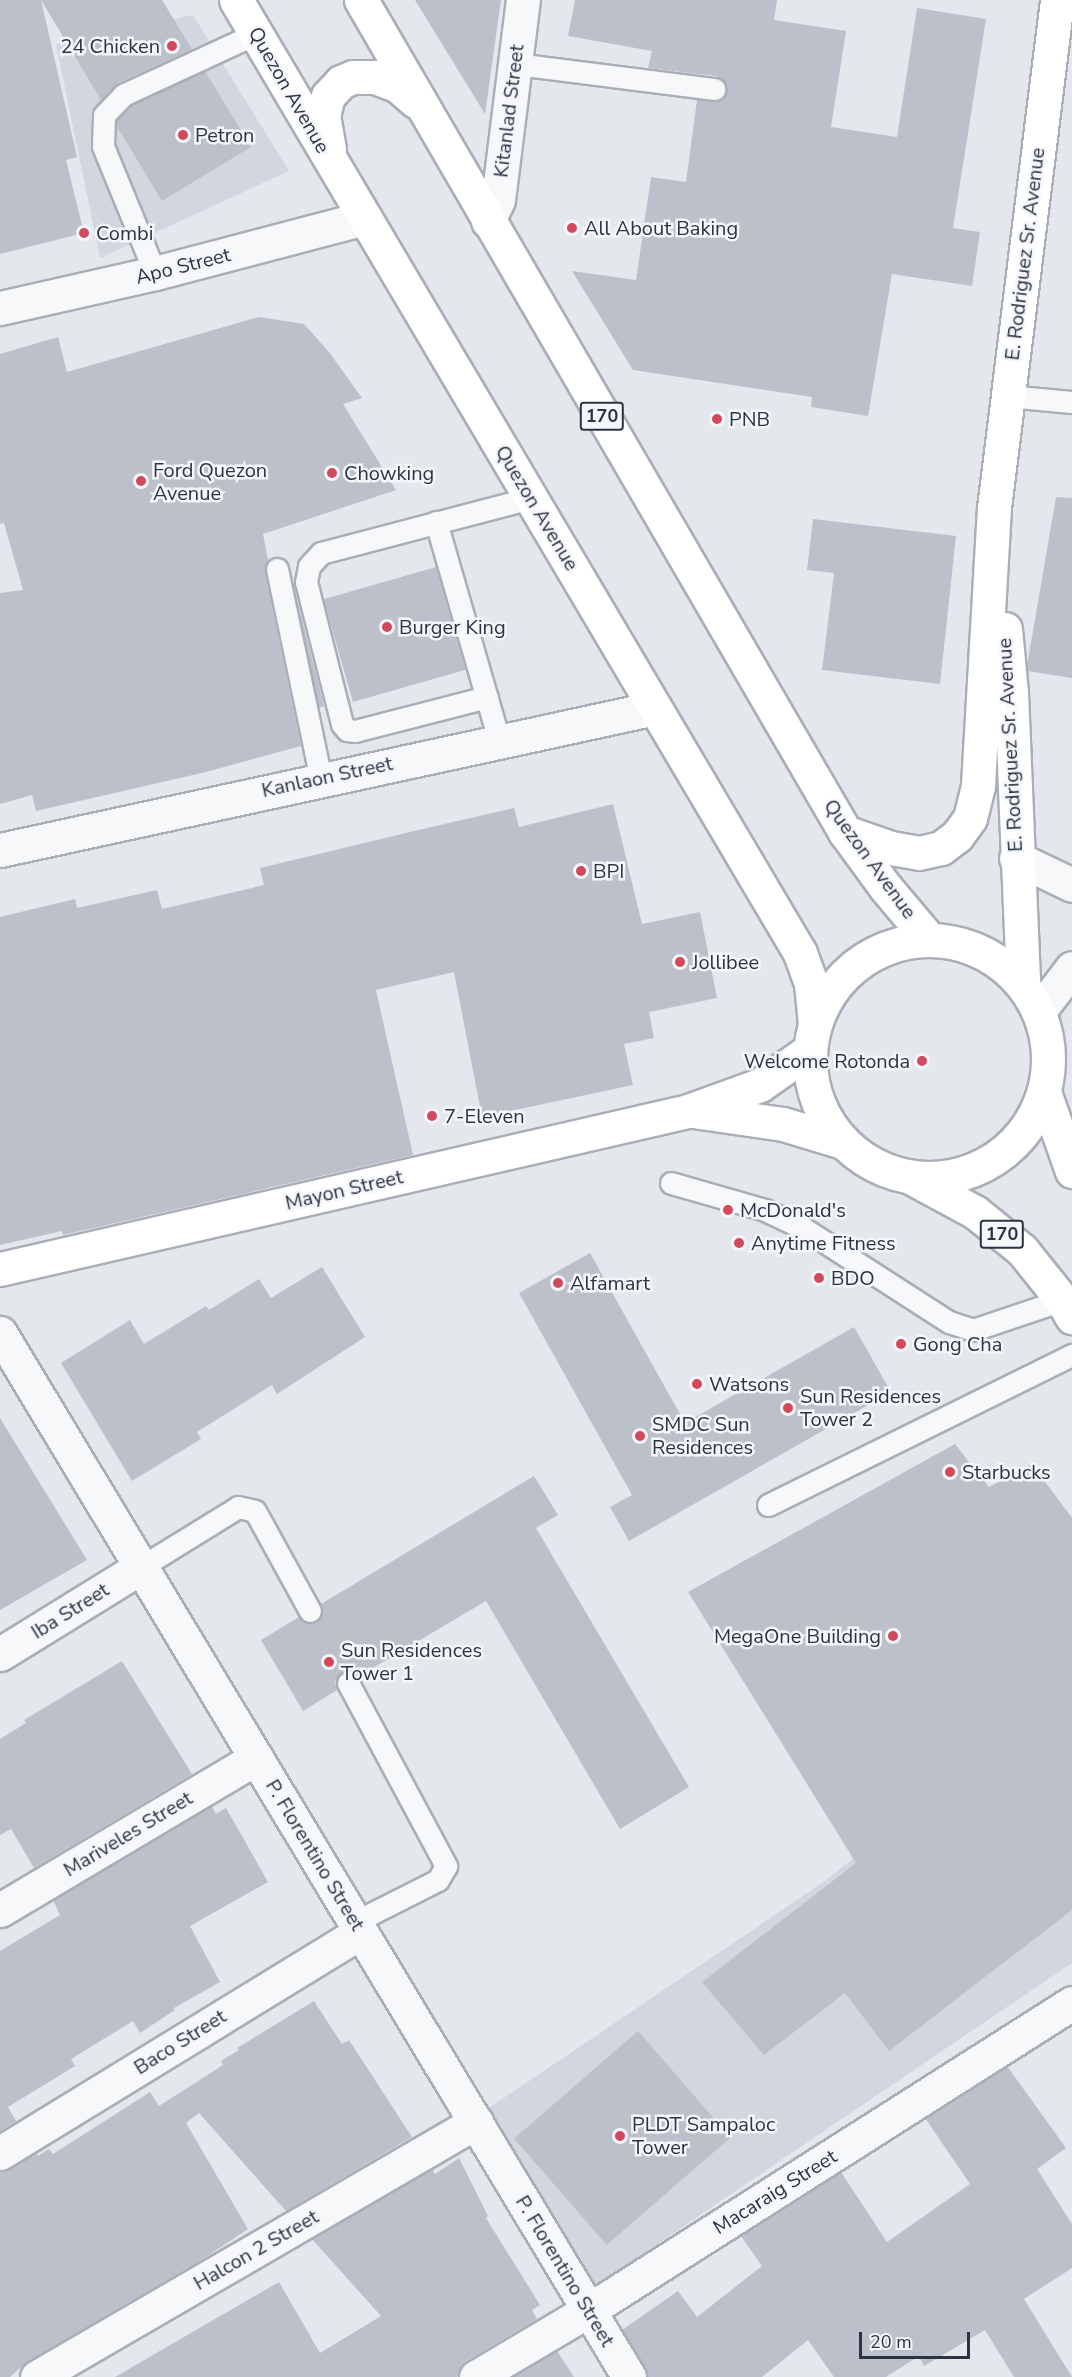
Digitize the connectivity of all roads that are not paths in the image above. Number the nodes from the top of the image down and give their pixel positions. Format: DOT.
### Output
graph roads {
  1 [pos="236,0"];
  2 [pos="361,0"];
  3 [pos="524,0"];
  4 [pos="1057,0"];
  5 [pos="257,33"];
  6 [pos="516,64"];
  7 [pos="714,89"];
  8 [pos="424,111"];
  9 [pos="336,170"];
  10 [pos="366,218"];
  11 [pos="488,221"];
  12 [pos="155,273"];
  13 [pos="0,308"];
  14 [pos="1007,396"];
  15 [pos="1072,402"];
  16 [pos="531,498"];
  17 [pos="994,508"];
  18 [pos="436,522"];
  19 [pos="276,569"];
  20 [pos="487,697"];
  21 [pos="655,708"];
  22 [pos="499,740"];
  23 [pos="321,779"];
  24 [pos="845,832"];
  25 [pos="0,849"];
  26 [pos="1016,858"];
  27 [pos="1072,885"];
  28 [pos="929,939"];
  29 [pos="1072,968"];
  30 [pos="1023,983"];
  31 [pos="1039,1011"];
  32 [pos="812,1037"];
  33 [pos="1044,1092"];
  34 [pos="688,1111"];
  35 [pos="843,1142"];
  36 [pos="1072,1171"];
  37 [pos="910,1177"];
  38 [pos="671,1183"];
  39 [pos="0,1269"];
  40 [pos="1067,1308"];
  41 [pos="0,1334"];
  42 [pos="1072,1356"];
  43 [pos="8,1367"];
  44 [pos="768,1505"];
  45 [pos="142,1556"];
  46 [pos="310,1611"];
  47 [pos="0,1654"];
  48 [pos="348,1683"];
  49 [pos="256,1758"];
  50 [pos="0,1910"];
  51 [pos="358,1927"];
  52 [pos="1072,2003"];
  53 [pos="476,2122"];
  54 [pos="0,2153"];
  55 [pos="589,2310"];
  56 [pos="37,2377"];
  57 [pos="476,2377"];
  58 [pos="629,2377"];
  1 -- 5 [label="main road, Quezon Avenue / 170"];
  2 -- 8 [label="main road, Quezon Avenue / 170"];
  3 -- 6 [label="street, Kitanlad Street"];
  4 -- 14 [label="main road, E. Rodriguez Sr. Avenue"];
  5 -- 9 [label="main road, Quezon Avenue / 170"];
  5 -- 12 [label="lane"];
  6 -- 7 [label="lane"];
  6 -- 11 [label="street, Kitanlad Street"];
  8 -- 9 [label="main road"];
  8 -- 11 [label="main road, Quezon Avenue / 170"];
  9 -- 10 [label="main road, Quezon Avenue / 170"];
  10 -- 12 [label="street, Apo Street"];
  10 -- 16 [label="main road, Quezon Avenue / 170"];
  11 -- 24 [label="main road, Quezon Avenue / 170"];
  12 -- 13 [label="street, Apo Street"];
  14 -- 15 [label="lane"];
  14 -- 17 [label="main road, E. Rodriguez Sr. Avenue"];
  16 -- 18 [label="lane"];
  16 -- 21 [label="main road, Quezon Avenue / 170"];
  17 -- 24 [label="main road, E. Rodriguez Sr. Avenue"];
  17 -- 26 [label="main road, E. Rodriguez Sr. Avenue"];
  18 -- 20 [label="lane"];
  18 -- 20 [label="lane"];
  19 -- 23 [label="lane"];
  20 -- 22 [label="lane"];
  21 -- 22 [label="street, Kanlaon Street"];
  21 -- 32 [label="main road, Quezon Avenue / 170"];
  22 -- 23 [label="street, Kanlaon Street"];
  23 -- 25 [label="street, Kanlaon Street"];
  24 -- 28 [label="main road, Quezon Avenue / 170"];
  26 -- 27 [label="street"];
  26 -- 30 [label="main road, E. Rodriguez Sr. Avenue"];
  28 -- 30 [label="main road, 170"];
  28 -- 32 [label="main road, 170"];
  29 -- 31 [label="street"];
  30 -- 31 [label="main road, 170"];
  31 -- 33 [label="main road, 170"];
  32 -- 34 [label="main road, Mayon Street"];
  32 -- 35 [label="main road, 170"];
  33 -- 36 [label="main road, 170"];
  33 -- 37 [label="main road, 170"];
  34 -- 35 [label="main road, Mayon Street"];
  34 -- 39 [label="main road, Mayon Street"];
  35 -- 37 [label="main road, 170"];
  37 -- 40 [label="main road, 170"];
  38 -- 40 [label="lane"];
  41 -- 43 [label="street, P. Florentino Street"];
  42 -- 44 [label="lane"];
  43 -- 45 [label="street, P. Florentino Street"];
  45 -- 46 [label="lane"];
  45 -- 47 [label="street, Iba Street"];
  45 -- 49 [label="street, P. Florentino Street"];
  48 -- 51 [label="lane"];
  49 -- 50 [label="street, Mariveles Street"];
  49 -- 51 [label="street, P. Florentino Street"];
  51 -- 53 [label="street, P. Florentino Street"];
  51 -- 54 [label="street, Baco Street"];
  52 -- 55 [label="street, Macaraig Street"];
  53 -- 55 [label="street, P. Florentino Street"];
  53 -- 56 [label="street, Halcon 2 Street"];
  55 -- 57 [label="street, Macaraig Street"];
  55 -- 58 [label="street, P. Florentino Street"];
}
